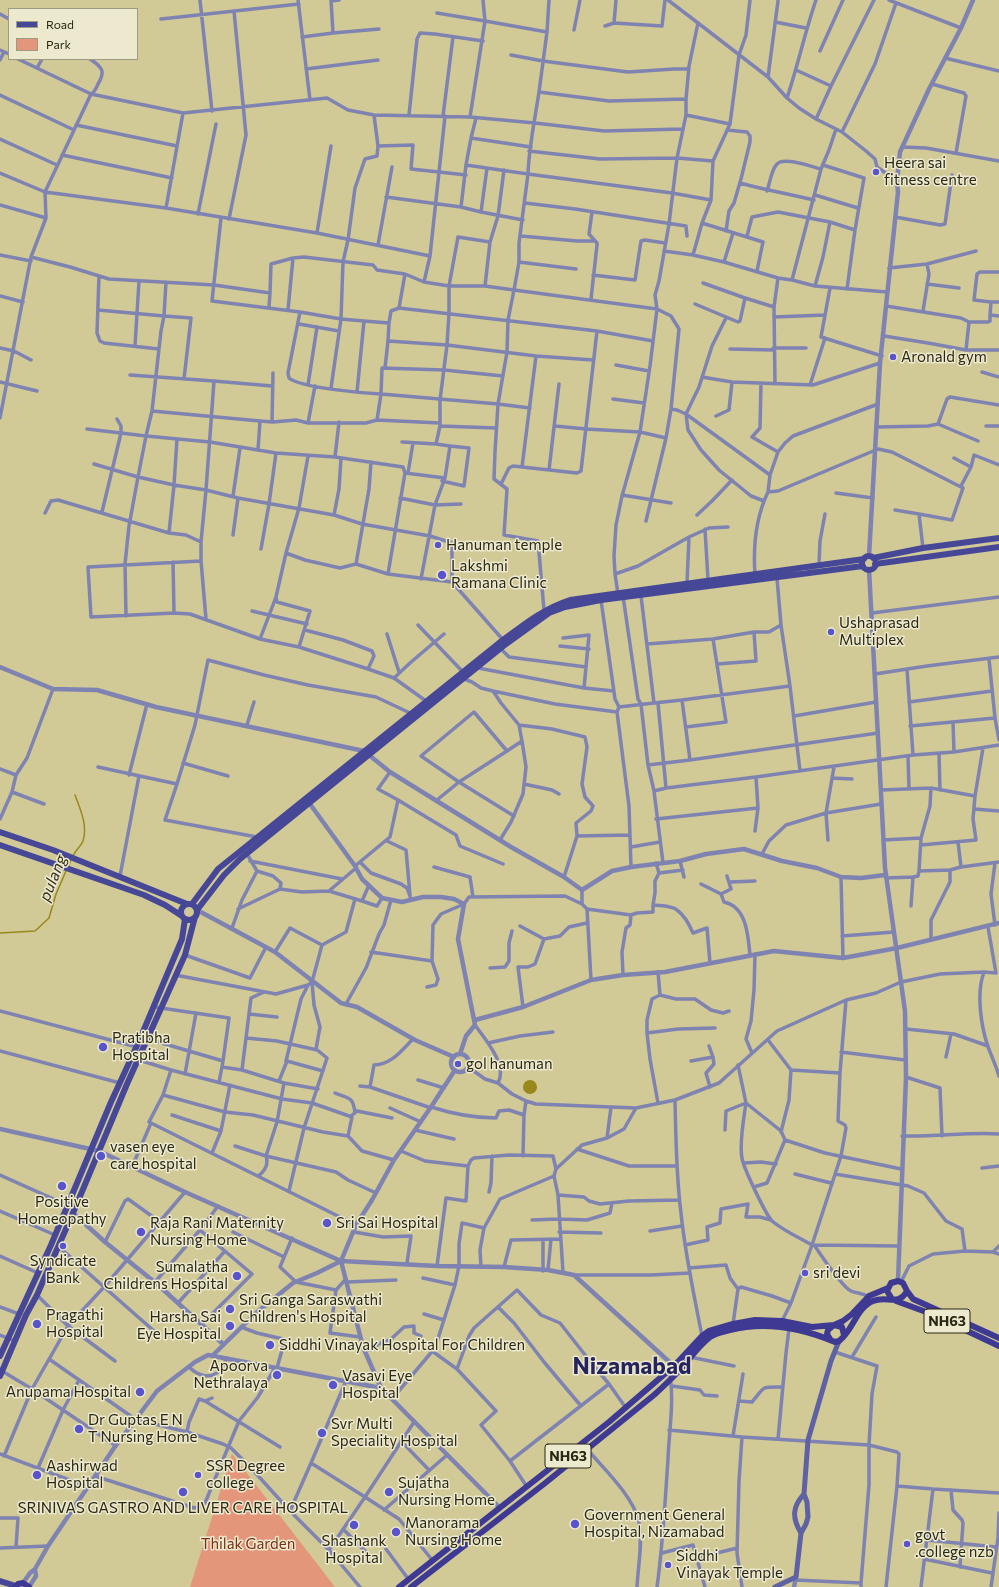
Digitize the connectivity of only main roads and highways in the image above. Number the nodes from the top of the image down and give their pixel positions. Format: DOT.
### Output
graph roads {
  1 [pos="999,538"];
  2 [pos="999,547"];
  3 [pos="870,559"];
  4 [pos="863,566"];
  5 [pos="621,595"];
  6 [pos="505,642"];
  7 [pos="367,752"];
  8 [pos="0,832"];
  9 [pos="0,845"];
  10 [pos="190,904"];
  11 [pos="197,910"];
  12 [pos="183,917"];
  13 [pos="195,917"];
  14 [pos="888,1288"];
  15 [pos="907,1291"];
  16 [pos="871,1299"];
  17 [pos="893,1300"];
  18 [pos="834,1325"];
  19 [pos="844,1335"];
  20 [pos="999,1338"];
  21 [pos="830,1340"];
  22 [pos="839,1341"];
  23 [pos="999,1346"];
  24 [pos="0,1356"];
  25 [pos="674,1369"];
  26 [pos="1,1374"];
  27 [pos="804,1494"];
  28 [pos="800,1533"];
  29 [pos="0,1581"];
  30 [pos="16,1587"];
  31 [pos="29,1587"];
  32 [pos="399,1587"];
  33 [pos="411,1587"];
  34 [pos="776,1587"];
  1 -- 3 [label="main road"];
  2 -- 3 [label="main road"];
  3 -- 4 [label="main road"];
  3 -- 4 [label="main road"];
  3 -- 5 [label="main road"];
  4 -- 5 [label="main road"];
  5 -- 6 [label="main road"];
  5 -- 6 [label="main road"];
  6 -- 7 [label="main road"];
  6 -- 7 [label="main road"];
  7 -- 10 [label="main road"];
  7 -- 11 [label="main road"];
  8 -- 10 [label="main road"];
  9 -- 12 [label="main road"];
  10 -- 11 [label="main road"];
  10 -- 12 [label="main road"];
  11 -- 13 [label="main road"];
  12 -- 13 [label="main road"];
  12 -- 24 [label="main road"];
  13 -- 26 [label="main road"];
  14 -- 15 [label="highway, NH63"];
  14 -- 16 [label="highway, NH63"];
  14 -- 17 [label="highway"];
  15 -- 17 [label="highway"];
  15 -- 20 [label="highway, NH63"];
  16 -- 17 [label="highway, NH63"];
  16 -- 18 [label="highway, NH63"];
  16 -- 19 [label="highway, NH63"];
  17 -- 23 [label="highway, NH63"];
  18 -- 19 [label="highway"];
  18 -- 21 [label="highway"];
  18 -- 25 [label="highway, NH63"];
  19 -- 22 [label="highway, NH63"];
  21 -- 22 [label="highway, NH63"];
  21 -- 25 [label="highway, NH63"];
  22 -- 27 [label="main road"];
  25 -- 32 [label="highway, NH63"];
  25 -- 33 [label="highway, NH63"];
  27 -- 28 [label="main road"];
  27 -- 28 [label="main road"];
  28 -- 34 [label="main road"];
  29 -- 30 [label="main road"];
  30 -- 31 [label="highway"];
}
